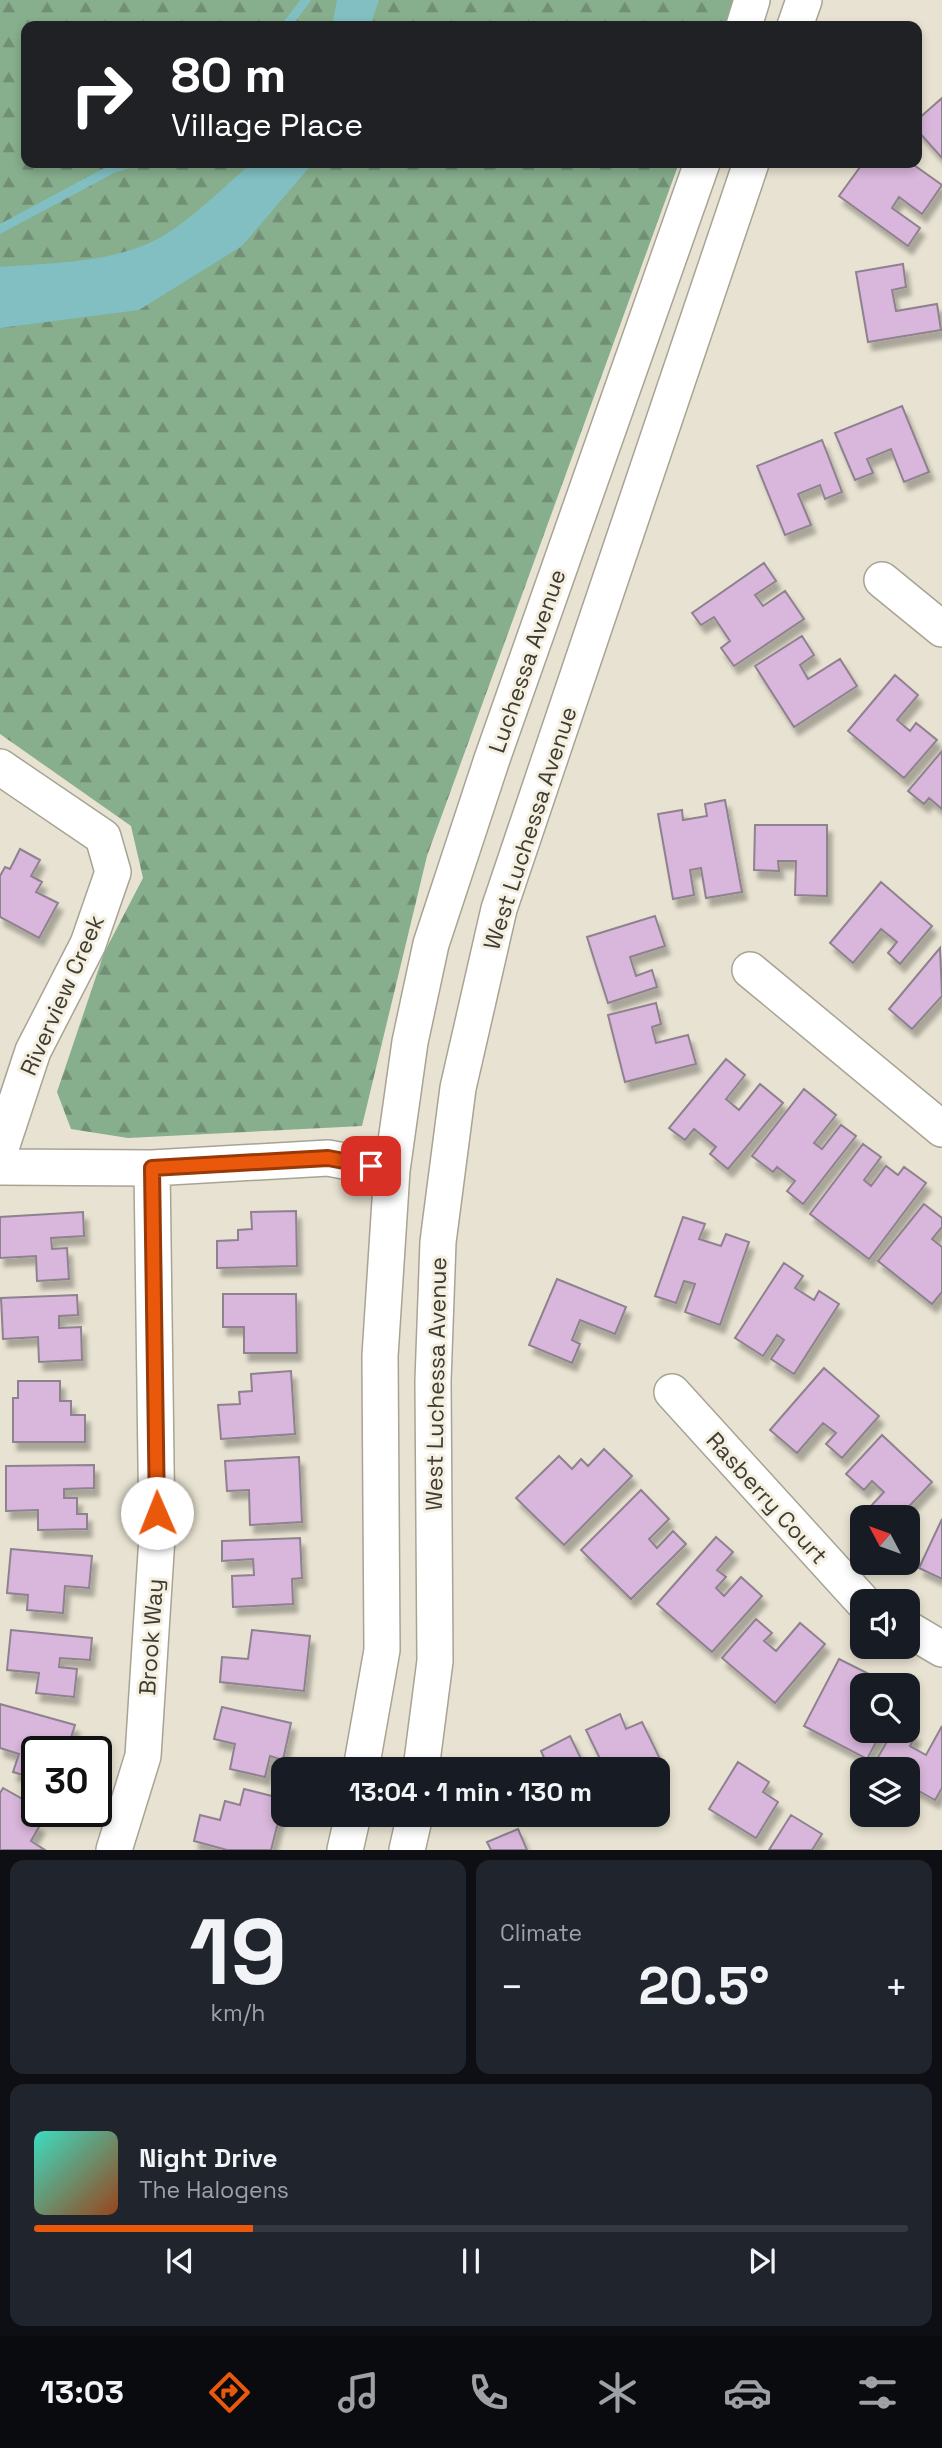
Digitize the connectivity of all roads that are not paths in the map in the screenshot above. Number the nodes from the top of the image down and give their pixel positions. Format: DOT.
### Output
graph roads {
  1 [pos="752,0"];
  2 [pos="804,0"];
  3 [pos="746,21"];
  4 [pos="797,21"];
  5 [pos="700,168"];
  6 [pos="749,168"];
  7 [pos="882,580"];
  8 [pos="942,629"];
  9 [pos="0,767"];
  10 [pos="750,970"];
  11 [pos="942,1129"];
  12 [pos="0,1150"];
  13 [pos="0,1167"];
  14 [pos="152,1168"];
  15 [pos="392,1170"];
  16 [pos="672,1392"];
  17 [pos="851,1589"];
  18 [pos="920,1636"];
  19 [pos="942,1649"];
  20 [pos="363,1757"];
  21 [pos="423,1757"];
  22 [pos="350,1827"];
  23 [pos="412,1827"];
  24 [pos="114,1850"];
  25 [pos="345,1850"];
  26 [pos="407,1850"];
  1 -- 3 [label="street"];
  2 -- 4 [label="street"];
  5 -- 15 [label="street, Luchessa Avenue"];
  6 -- 21 [label="street, West Luchessa Avenue"];
  7 -- 8 [label="street"];
  9 -- 12 [label="street, Riverview Creek"];
  10 -- 11 [label="street"];
  13 -- 14 [label="street"];
  14 -- 15 [label="street"];
  14 -- 24 [label="street, Brook Way"];
  15 -- 20 [label="street"];
  16 -- 17 [label="street, Rasberry Court"];
  18 -- 19 [label="street"];
  22 -- 25 [label="street"];
  23 -- 26 [label="street"];
}
